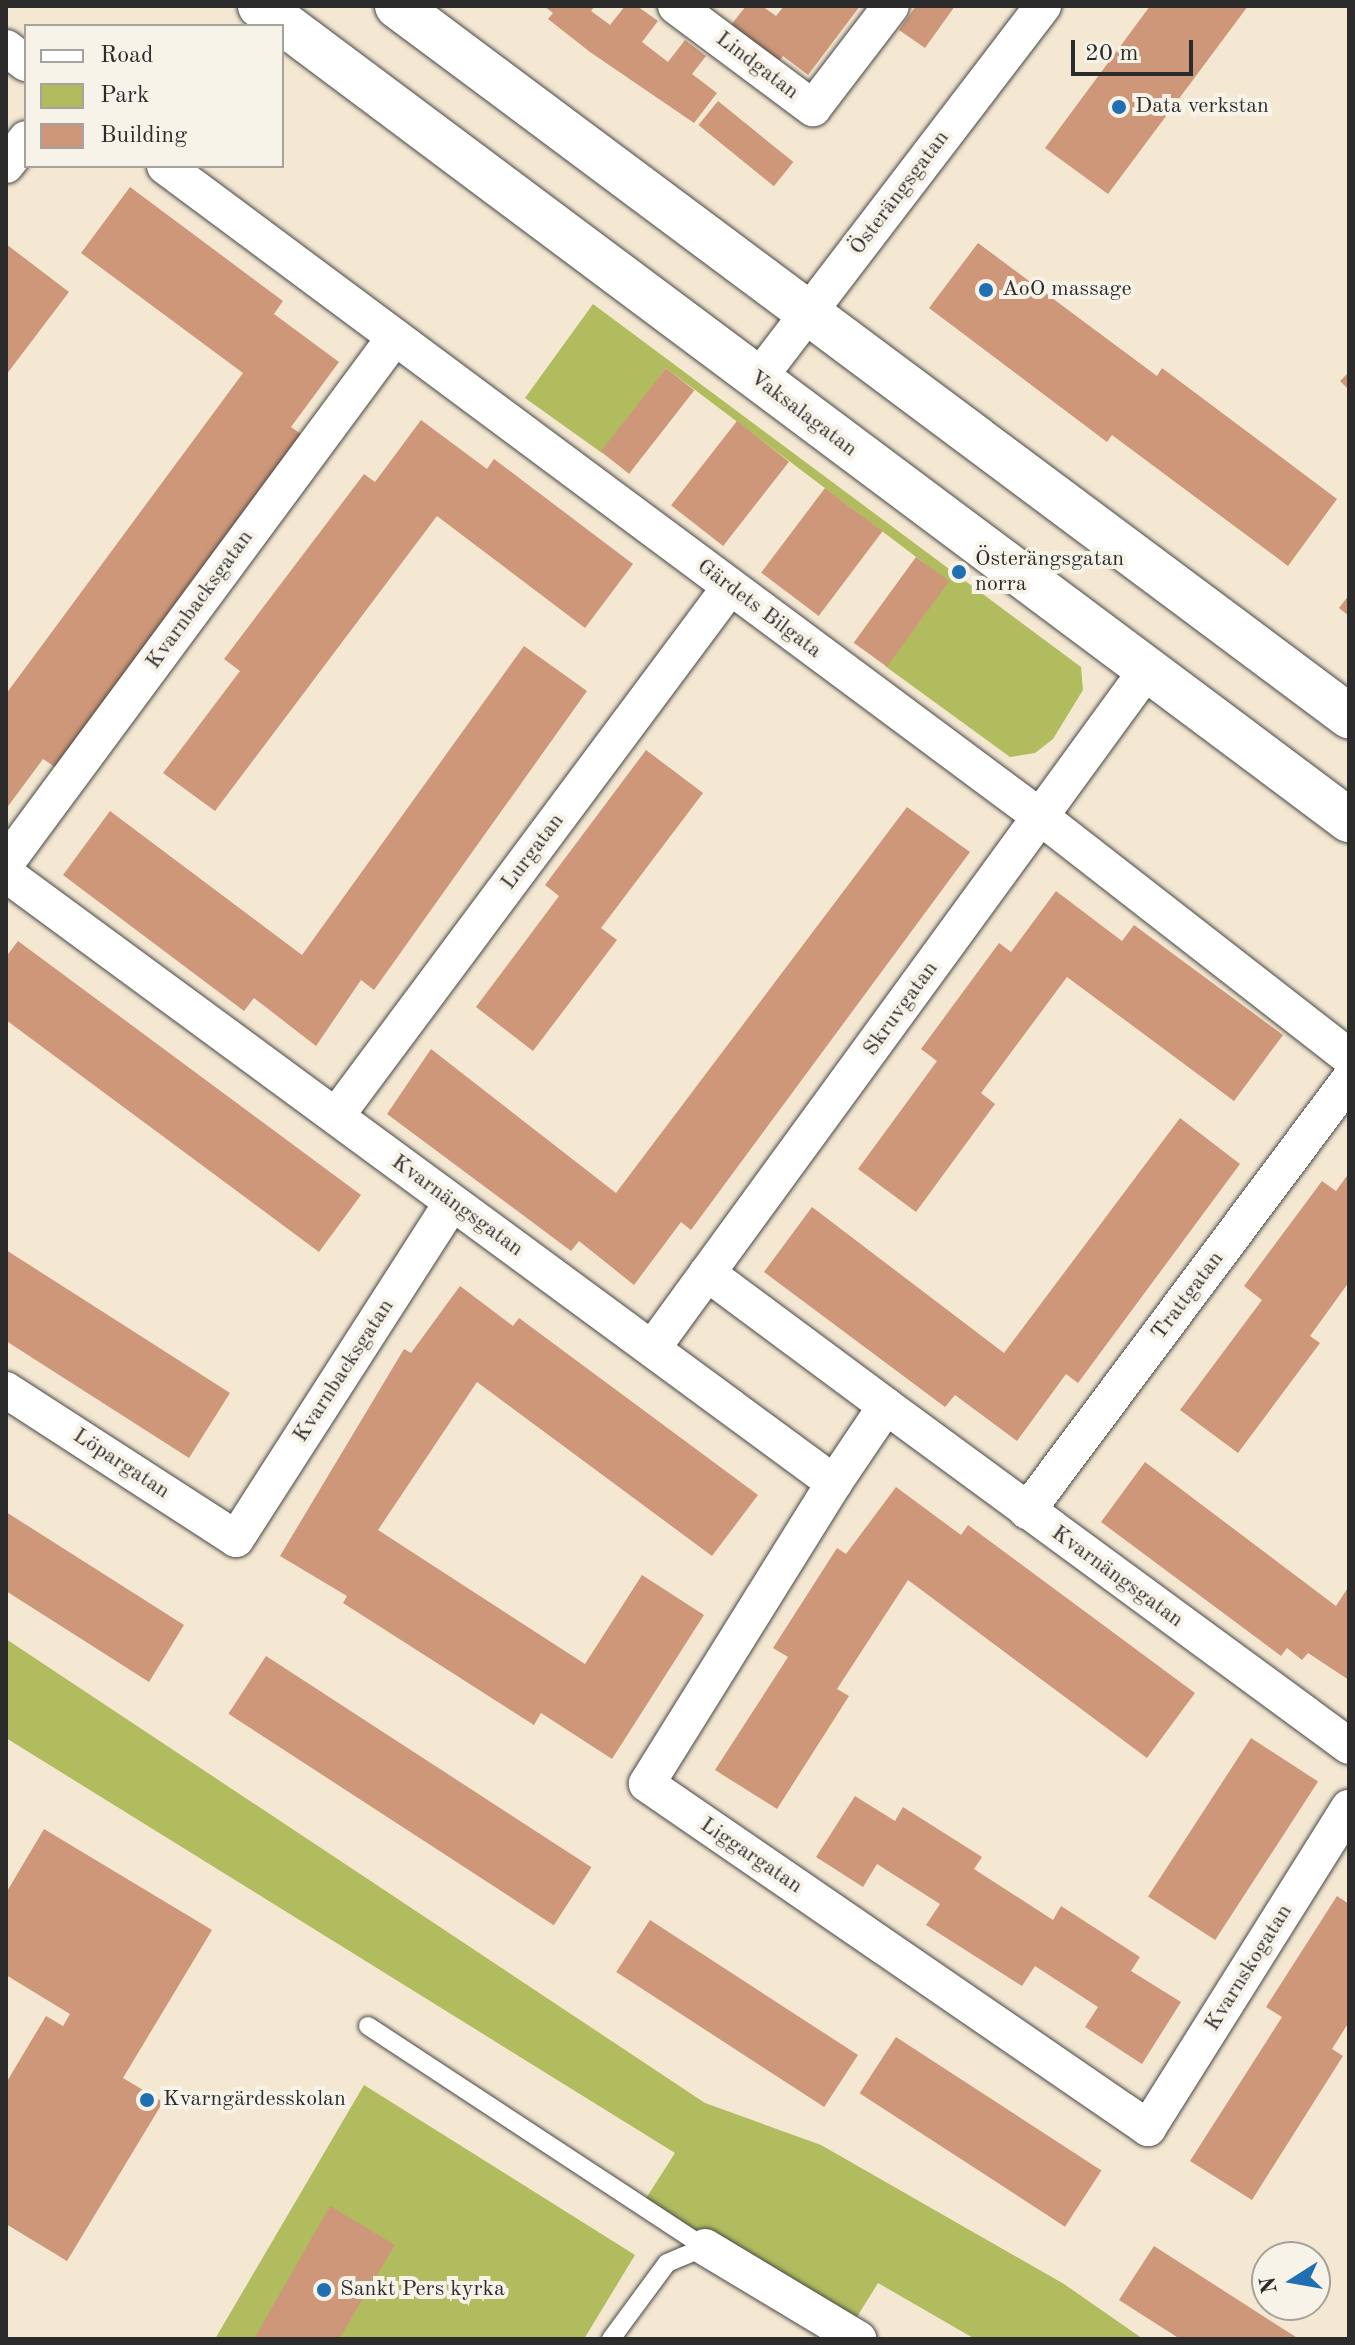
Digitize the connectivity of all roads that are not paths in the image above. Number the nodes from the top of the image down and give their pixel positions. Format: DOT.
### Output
graph roads {
  1 [pos="260,6"];
  2 [pos="397,6"];
  3 [pos="676,6"];
  4 [pos="891,6"];
  5 [pos="1043,6"];
  6 [pos="284,24"];
  7 [pos="284,24"];
  8 [pos="6,48"];
  9 [pos="24,62"];
  10 [pos="24,142"];
  11 [pos="6,165"];
  12 [pos="168,168"];
  13 [pos="809,311"];
  14 [pos="395,337"];
  15 [pos="757,380"];
  16 [pos="730,587"];
  17 [pos="1147,670"];
  18 [pos="1349,716"];
  19 [pos="1042,818"];
  20 [pos="1349,820"];
  21 [pos="6,863"];
  22 [pos="6,874"];
  23 [pos="1349,1057"];
  24 [pos="1349,1080"];
  25 [pos="336,1116"];
  26 [pos="451,1204"];
  27 [pos="707,1273"];
  28 [pos="654,1346"];
  29 [pos="6,1390"];
  30 [pos="886,1406"];
  31 [pos="834,1483"];
  32 [pos="1027,1511"];
  33 [pos="236,1539"];
  34 [pos="1349,1746"];
  35 [pos="1349,1808"];
  36 [pos="368,2026"];
  37 [pos="1148,2128"];
  38 [pos="705,2247"];
  39 [pos="611,2339"];
  40 [pos="858,2339"];
  1 -- 6 [label="main road, Vaksalagatan"];
  2 -- 13 [label="main road"];
  3 -- 4 [label="street, Lindgatan"];
  5 -- 13 [label="street, Österängsgatan"];
  7 -- 15 [label="main road, Vaksalagatan"];
  8 -- 9 [label="street"];
  10 -- 11 [label="street"];
  12 -- 14 [label="street, Gärdets Bilgata"];
  13 -- 15 [label="street, Österängsgatan"];
  13 -- 18 [label="main road"];
  14 -- 16 [label="street, Gärdets Bilgata"];
  14 -- 21 [label="street, Kvarnbacksgatan"];
  15 -- 17 [label="main road, Vaksalagatan"];
  16 -- 19 [label="street, Gärdets Bilgata"];
  16 -- 25 [label="street, Lurgatan"];
  17 -- 19 [label="street, Skruvgatan"];
  17 -- 20 [label="main road, Vaksalagatan"];
  19 -- 23 [label="street, Gärdets Bilgata"];
  19 -- 27 [label="street, Skruvgatan"];
  22 -- 25 [label="street, Kvarnängsgatan"];
  24 -- 32 [label="street, Trattgatan"];
  25 -- 26 [label="street, Kvarnängsgatan"];
  26 -- 28 [label="street, Kvarnängsgatan"];
  26 -- 33 [label="street, Kvarnbacksgatan"];
  27 -- 28 [label="street, Skruvgatan"];
  27 -- 30 [label="street, Kvarnängsgatan"];
  28 -- 31 [label="street, Kvarnängsgatan"];
  29 -- 33 [label="street, Löpargatan"];
  30 -- 31 [label="street"];
  30 -- 32 [label="street, Kvarnängsgatan"];
  31 -- 37 [label="street, Liggargatan"];
  32 -- 34 [label="street, Kvarnängsgatan"];
  35 -- 37 [label="street, Kvarnskogatan"];
  36 -- 38 [label="lane"];
  38 -- 39 [label="lane"];
  38 -- 40 [label="street"];
}
